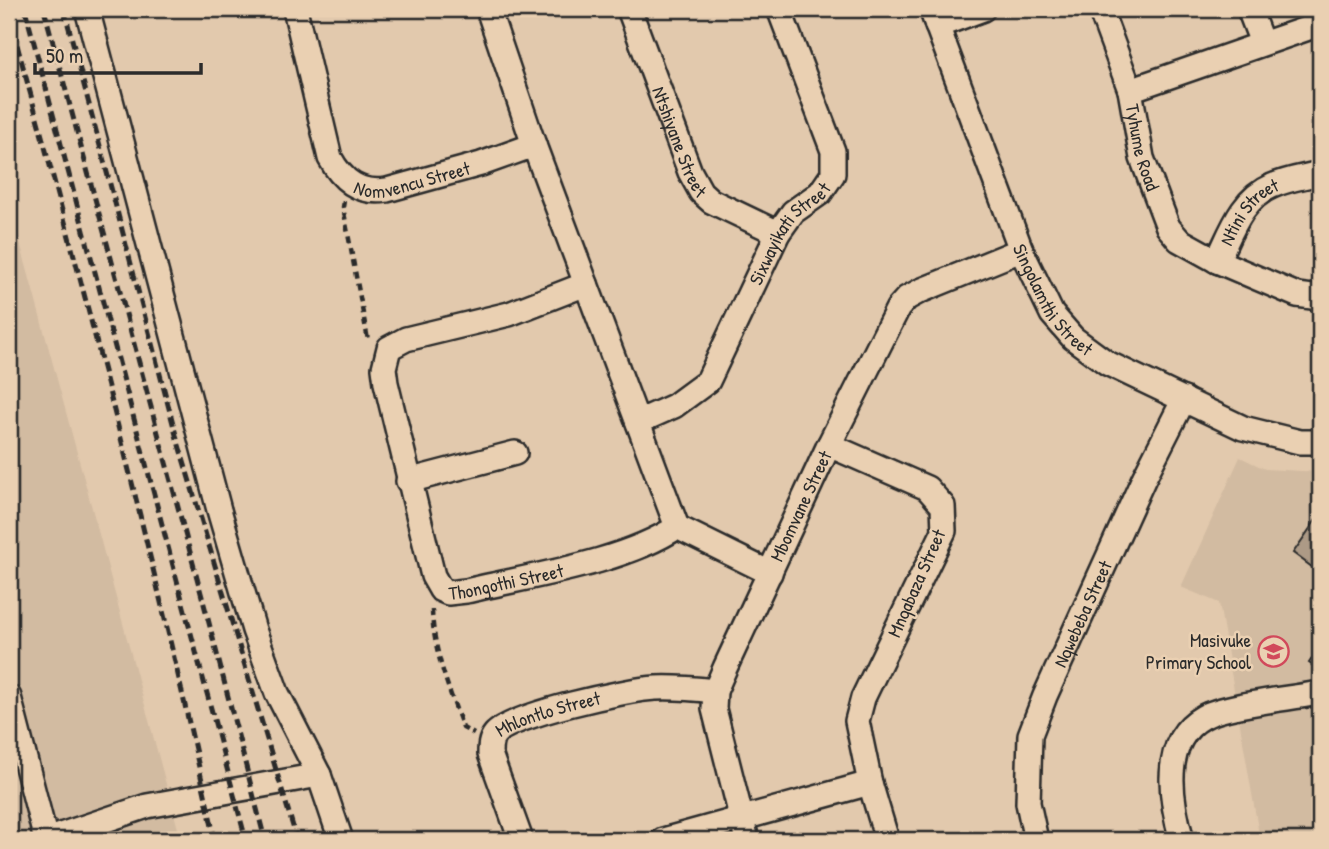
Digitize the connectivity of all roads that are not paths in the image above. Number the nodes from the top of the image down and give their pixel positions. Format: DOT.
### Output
graph roads {
  1 [pos="87,9"];
  2 [pos="295,9"];
  3 [pos="488,9"];
  4 [pos="629,9"];
  5 [pos="779,9"];
  6 [pos="983,9"];
  7 [pos="1100,9"];
  8 [pos="1249,9"];
  9 [pos="934,18"];
  10 [pos="1320,24"];
  11 [pos="1262,43"];
  12 [pos="1130,90"];
  13 [pos="534,145"];
  14 [pos="1320,173"];
  15 [pos="778,233"];
  16 [pos="1021,250"];
  17 [pos="1217,261"];
  18 [pos="586,284"];
  19 [pos="1320,298"];
  20 [pos="1184,399"];
  21 [pos="638,422"];
  22 [pos="1320,442"];
  23 [pos="829,445"];
  24 [pos="515,453"];
  25 [pos="408,481"];
  26 [pos="677,527"];
  27 [pos="770,573"];
  28 [pos="715,691"];
  29 [pos="1313,694"];
  30 [pos="9,697"];
  31 [pos="319,775"];
  32 [pos="870,783"];
  33 [pos="744,829"];
  34 [pos="46,840"];
  35 [pos="341,840"];
  36 [pos="521,840"];
  37 [pos="663,840"];
  38 [pos="887,840"];
  39 [pos="1036,840"];
  40 [pos="1182,840"];
  1 -- 31 [label="street"];
  2 -- 13 [label="street, Nomvencu Street"];
  3 -- 13 [label="street"];
  4 -- 15 [label="street, Ntshiyane Street"];
  5 -- 15 [label="street, Sixwayikati Street"];
  6 -- 9 [label="street"];
  7 -- 12 [label="street, Tyhume Road"];
  8 -- 11 [label="street"];
  9 -- 16 [label="street, Singolamthi Street"];
  10 -- 11 [label="street"];
  11 -- 12 [label="street"];
  12 -- 17 [label="street, Tyhume Road"];
  13 -- 18 [label="street"];
  14 -- 17 [label="street, Ntini Street"];
  15 -- 21 [label="street, Sixwayikati Street"];
  16 -- 20 [label="street, Singolamthi Street"];
  16 -- 23 [label="street, Mbomvane Street"];
  17 -- 19 [label="street, Ntini Street"];
  18 -- 21 [label="street"];
  18 -- 25 [label="street, Thongothi Street"];
  20 -- 22 [label="street, Singolamthi Street"];
  20 -- 39 [label="street, Nqwebeba Street"];
  21 -- 26 [label="street"];
  23 -- 27 [label="street, Mbomvane Street"];
  23 -- 32 [label="street, Mnqabaza Street"];
  24 -- 25 [label="street"];
  25 -- 26 [label="street, Thongothi Street"];
  26 -- 27 [label="street"];
  27 -- 28 [label="street, Mbomvane Street"];
  28 -- 33 [label="street, Mbomvane Street"];
  28 -- 36 [label="street, Mhlontlo Street"];
  29 -- 40 [label="street"];
  30 -- 34 [label="street"];
  31 -- 34 [label="street"];
  31 -- 35 [label="street"];
  32 -- 33 [label="street"];
  32 -- 38 [label="street, Mnqabaza Street"];
  33 -- 37 [label="street"];
}
